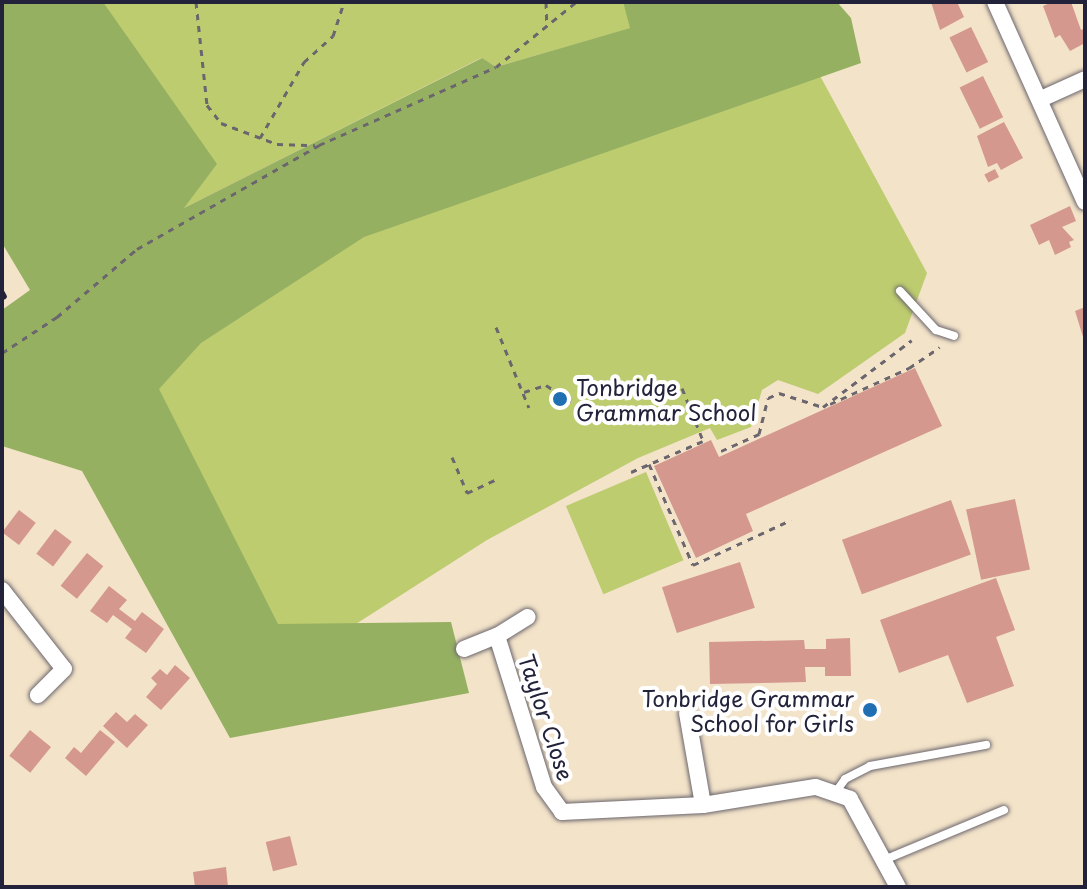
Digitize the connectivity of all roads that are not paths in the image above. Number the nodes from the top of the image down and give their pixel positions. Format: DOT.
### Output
graph roads {
  1 [pos="995,2"];
  2 [pos="1085,79"];
  3 [pos="1041,99"];
  4 [pos="1085,202"];
  5 [pos="900,291"];
  6 [pos="951,339"];
  7 [pos="2,590"];
  8 [pos="527,617"];
  9 [pos="497,636"];
  10 [pos="464,649"];
  11 [pos="38,695"];
  12 [pos="687,713"];
  13 [pos="986,745"];
  14 [pos="834,794"];
  15 [pos="703,805"];
  16 [pos="1004,810"];
  17 [pos="883,860"];
  18 [pos="898,887"];
  1 -- 3 [label="street"];
  2 -- 3 [label="street"];
  3 -- 4 [label="street"];
  5 -- 6 [label="lane"];
  7 -- 11 [label="street"];
  8 -- 9 [label="street, Taylor Close"];
  9 -- 10 [label="street, Taylor Close"];
  9 -- 15 [label="street, Taylor Close"];
  12 -- 15 [label="street"];
  13 -- 14 [label="lane"];
  14 -- 15 [label="street, Taylor Close"];
  14 -- 17 [label="street"];
  16 -- 17 [label="lane"];
  17 -- 18 [label="street"];
}
